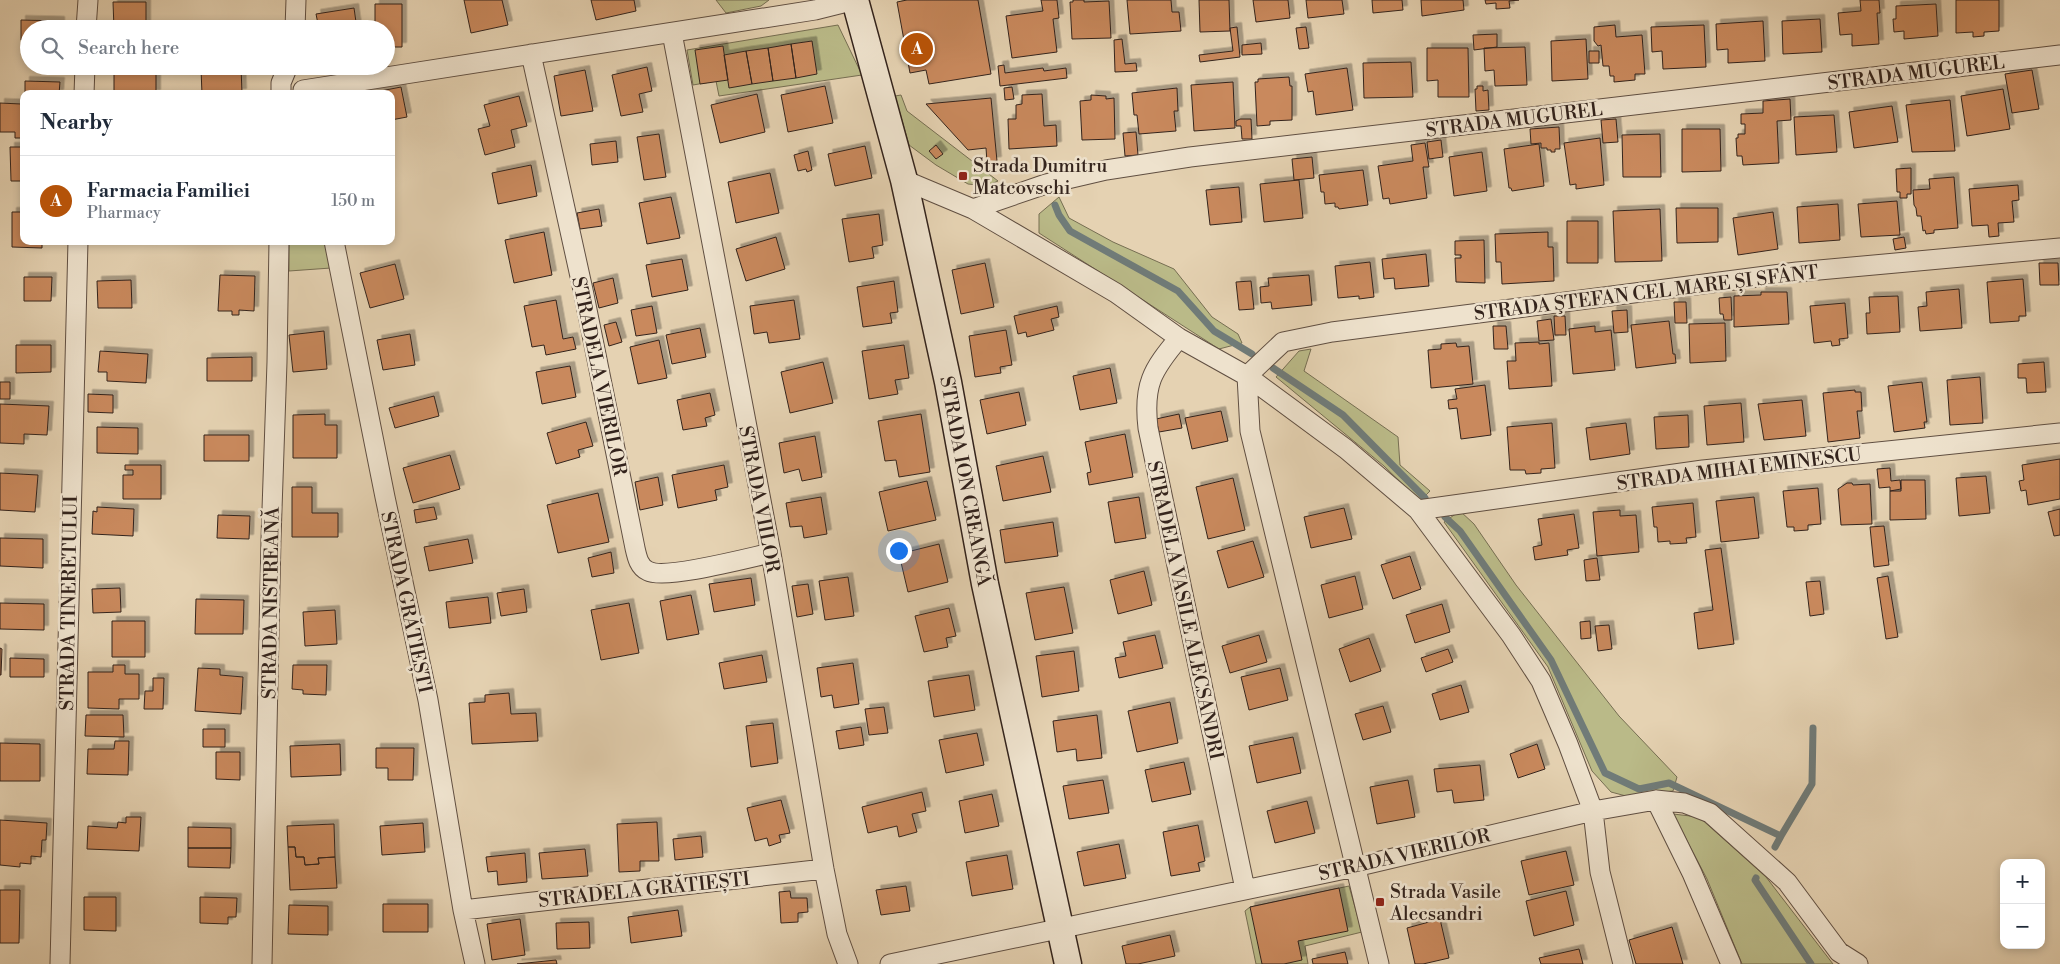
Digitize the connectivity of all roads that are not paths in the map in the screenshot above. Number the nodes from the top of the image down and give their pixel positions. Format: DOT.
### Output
graph roads {
  1 [pos="88,0"];
  2 [pos="296,0"];
  3 [pos="855,0"];
  4 [pos="811,5"];
  5 [pos="87,20"];
  6 [pos="295,20"];
  7 [pos="672,34"];
  8 [pos="531,54"];
  9 [pos="2060,55"];
  10 [pos="85,75"];
  11 [pos="284,75"];
  12 [pos="300,75"];
  13 [pos="84,90"];
  14 [pos="281,90"];
  15 [pos="304,90"];
  16 [pos="316,90"];
  17 [pos="904,180"];
  18 [pos="973,210"];
  19 [pos="78,245"];
  20 [pos="279,245"];
  21 [pos="335,245"];
  22 [pos="2060,248"];
  23 [pos="1179,338"];
  24 [pos="1247,376"];
  25 [pos="2060,433"];
  26 [pos="1418,510"];
  27 [pos="771,553"];
  28 [pos="1656,800"];
  29 [pos="1593,811"];
  30 [pos="1355,867"];
  31 [pos="824,869"];
  32 [pos="1245,889"];
  33 [pos="463,910"];
  34 [pos="1059,929"];
  35 [pos="60,964"];
  36 [pos="262,964"];
  37 [pos="475,964"];
  38 [pos="848,964"];
  39 [pos="890,964"];
  40 [pos="1068,964"];
  41 [pos="1379,964"];
  42 [pos="1623,964"];
  43 [pos="1731,964"];
  44 [pos="1858,964"];
  1 -- 5 [label="street"];
  2 -- 6 [label="street"];
  3 -- 4 [label="street"];
  3 -- 17 [label="street, STRADA ION CREANGĂ"];
  4 -- 7 [label="street"];
  7 -- 8 [label="street"];
  7 -- 27 [label="street, STRADA VIILOR"];
  8 -- 16 [label="street"];
  8 -- 27 [label="street, STRADELA VIERILOR"];
  9 -- 18 [label="street, STRADA MUGUREL"];
  10 -- 13 [label="street"];
  11 -- 14 [label="street"];
  12 -- 15 [label="street"];
  17 -- 18 [label="street"];
  17 -- 34 [label="street, STRADA ION CREANGĂ"];
  18 -- 23 [label="street"];
  19 -- 35 [label="street, STRADA TINERETULUI"];
  20 -- 36 [label="street, STRADA NISTREANĂ"];
  21 -- 33 [label="street, STRADA GRĂTIEȘTI"];
  22 -- 24 [label="street, STRADA ŞTEFAN CEL MARE ȘI SFÂNT"];
  23 -- 24 [label="street"];
  23 -- 32 [label="street, STRADELA VASILE ALECSANDRI"];
  24 -- 26 [label="street"];
  24 -- 30 [label="street"];
  25 -- 26 [label="street, STRADA MIHAI EMINESCU"];
  26 -- 29 [label="street"];
  27 -- 31 [label="street, STRADA VIILOR"];
  28 -- 29 [label="street, STRADA VIERILOR"];
  28 -- 43 [label="street"];
  28 -- 44 [label="street, STRADA VIERILOR"];
  29 -- 30 [label="street, STRADA VIERILOR"];
  29 -- 42 [label="street"];
  30 -- 32 [label="street, STRADA VIERILOR"];
  30 -- 41 [label="street"];
  31 -- 33 [label="street, STRADELA GRĂTIEȘTI"];
  31 -- 38 [label="street, STRADA VIILOR"];
  32 -- 34 [label="street, STRADA VIERILOR"];
  33 -- 37 [label="street, STRADA GRĂTIEȘTI"];
  34 -- 39 [label="street, STRADA VIERILOR"];
  34 -- 40 [label="street, STRADA ION CREANGĂ"];
}
